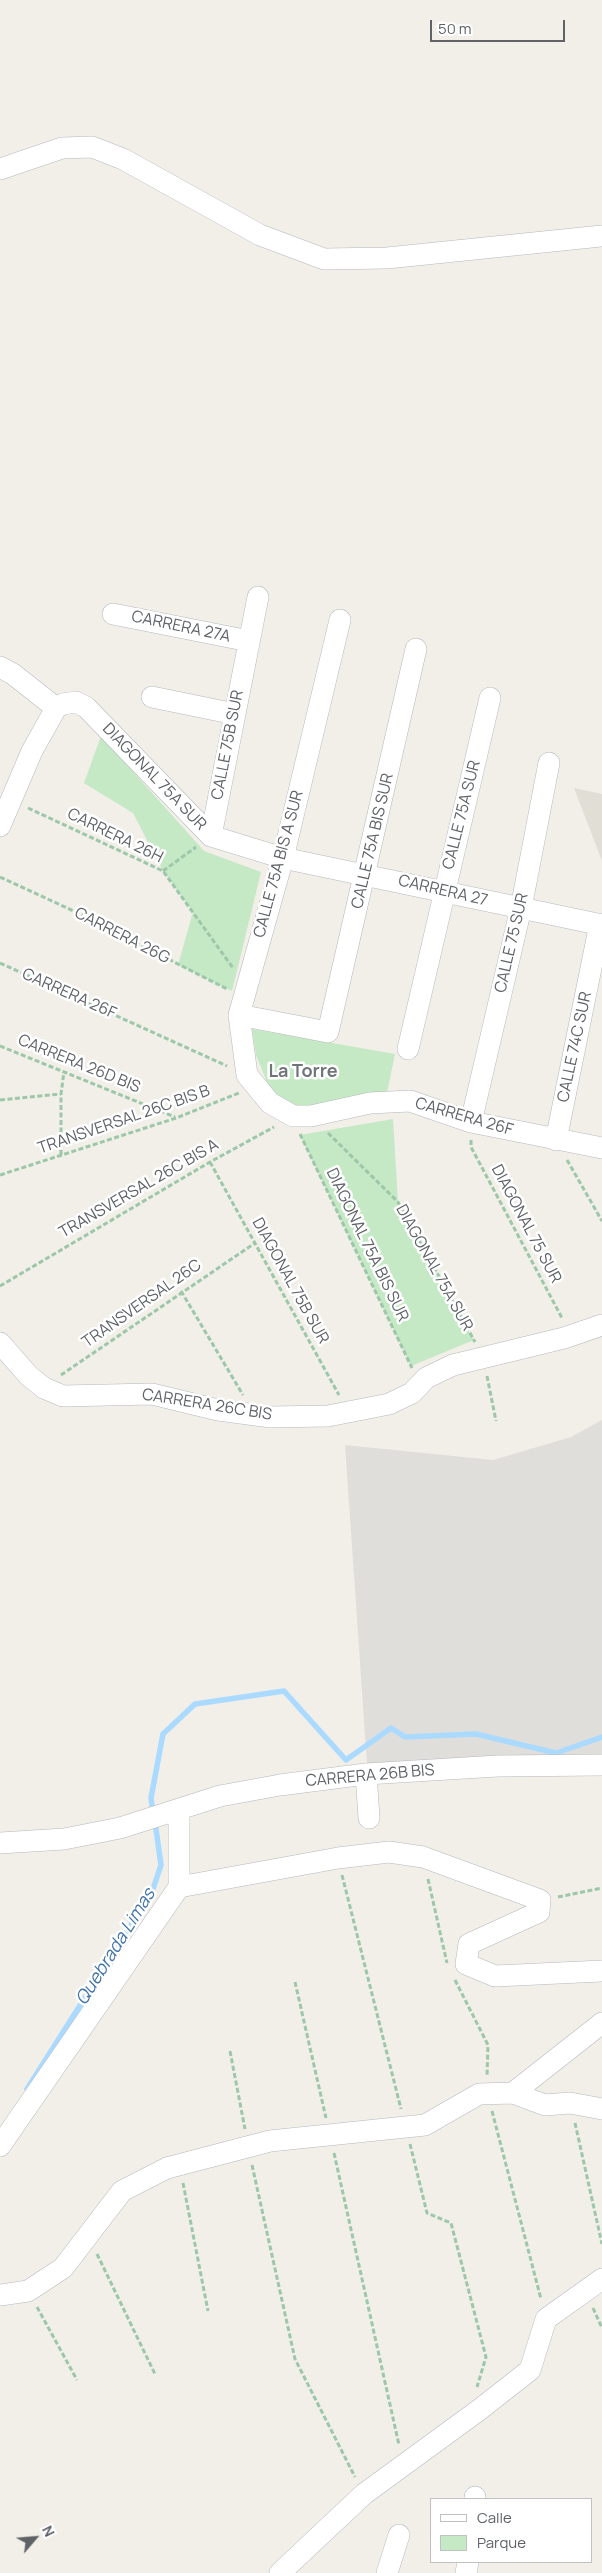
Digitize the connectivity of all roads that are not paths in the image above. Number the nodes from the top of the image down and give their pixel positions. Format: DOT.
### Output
graph roads {
  1 [pos="0,169"];
  2 [pos="602,236"];
  3 [pos="258,597"];
  4 [pos="113,614"];
  5 [pos="340,620"];
  6 [pos="249,641"];
  7 [pos="416,649"];
  8 [pos="0,667"];
  9 [pos="152,697"];
  10 [pos="490,698"];
  11 [pos="56,708"];
  12 [pos="235,714"];
  13 [pos="549,762"];
  14 [pos="0,826"];
  15 [pos="210,836"];
  16 [pos="283,858"];
  17 [pos="366,874"];
  18 [pos="443,891"];
  19 [pos="521,908"];
  20 [pos="601,924"];
  21 [pos="243,999"];
  22 [pos="408,1049"];
  23 [pos="302,1116"];
  24 [pos="471,1122"];
  25 [pos="556,1140"];
  26 [pos="602,1148"];
  27 [pos="602,1325"];
  28 [pos="0,1343"];
  29 [pos="602,1765"];
  30 [pos="366,1774"];
  31 [pos="172,1812"];
  32 [pos="369,1818"];
  33 [pos="0,1843"];
  34 [pos="179,1887"];
  35 [pos="602,1971"];
  36 [pos="602,2023"];
  37 [pos="513,2092"];
  38 [pos="602,2109"];
  39 [pos="0,2146"];
  40 [pos="602,2279"];
  41 [pos="0,2295"];
  42 [pos="399,2535"];
  43 [pos="280,2573"];
  44 [pos="387,2573"];
  1 -- 2 [label="street"];
  3 -- 6 [label="street, CALLE 75B SUR"];
  4 -- 6 [label="street, CARRERA 27A"];
  5 -- 16 [label="street, CALLE 75A BIS A SUR"];
  6 -- 12 [label="street, CALLE 75B SUR"];
  7 -- 17 [label="street, CALLE 75A BIS SUR"];
  8 -- 11 [label="street"];
  9 -- 12 [label="street"];
  10 -- 18 [label="street, CALLE 75A SUR"];
  11 -- 14 [label="street"];
  11 -- 15 [label="street, DIAGONAL 75A SUR"];
  12 -- 15 [label="street, CALLE 75B SUR"];
  13 -- 19 [label="street, CALLE 75 SUR"];
  15 -- 16 [label="street, DIAGONAL 75A SUR"];
  16 -- 17 [label="street, CARRERA 27"];
  16 -- 21 [label="street, CALLE 75A BIS A SUR"];
  17 -- 18 [label="street, CARRERA 27"];
  17 -- 21 [label="street, CALLE 75A BIS SUR"];
  18 -- 19 [label="street, CARRERA 27"];
  18 -- 22 [label="street, CALLE 75A SUR"];
  19 -- 20 [label="street, CARRERA 27"];
  19 -- 24 [label="street, CALLE 75 SUR"];
  20 -- 25 [label="street, CALLE 74C SUR"];
  21 -- 23 [label="street, CALLE 75A BIS A SUR"];
  23 -- 24 [label="street, CARRERA 26F"];
  24 -- 25 [label="street, CARRERA 26F"];
  25 -- 26 [label="street, CARRERA 26F"];
  27 -- 28 [label="street, CARRERA 26C BIS"];
  29 -- 30 [label="street, CARRERA 26B BIS"];
  30 -- 31 [label="street, CARRERA 26B BIS"];
  30 -- 32 [label="street"];
  31 -- 33 [label="street, CARRERA 26B BIS"];
  31 -- 34 [label="street"];
  34 -- 35 [label="street"];
  34 -- 39 [label="street"];
  36 -- 37 [label="street"];
  37 -- 38 [label="street"];
  37 -- 41 [label="street"];
  40 -- 43 [label="street"];
  42 -- 44 [label="street"];
}
